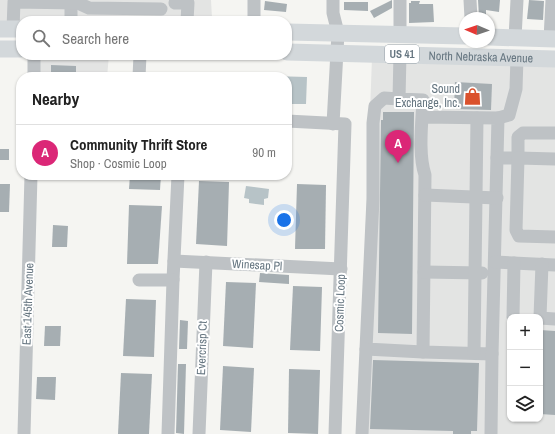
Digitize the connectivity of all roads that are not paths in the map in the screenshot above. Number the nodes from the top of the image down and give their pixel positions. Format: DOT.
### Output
graph roads {
  1 [pos="176,0"];
  2 [pos="254,0"];
  3 [pos="333,0"];
  4 [pos="400,0"];
  5 [pos="470,0"];
  6 [pos="517,0"];
  7 [pos="552,0"];
  8 [pos="71,3"];
  9 [pos="471,12"];
  10 [pos="154,13"];
  11 [pos="553,14"];
  12 [pos="104,15"];
  13 [pos="71,16"];
  14 [pos="188,16"];
  15 [pos="254,16"];
  16 [pos="11,29"];
  17 [pos="292,32"];
  18 [pos="338,33"];
  19 [pos="400,35"];
  20 [pos="459,36"];
  21 [pos="495,37"];
  22 [pos="515,38"];
  23 [pos="553,39"];
  24 [pos="0,49"];
  25 [pos="16,49"];
  26 [pos="292,52"];
  27 [pos="338,53"];
  28 [pos="400,54"];
  29 [pos="524,58"];
  30 [pos="555,58"];
  31 [pos="34,60"];
  32 [pos="140,60"];
  33 [pos="34,72"];
  34 [pos="139,72"];
  35 [pos="399,99"];
  36 [pos="423,117"];
  37 [pos="477,118"];
  38 [pos="498,118"];
  39 [pos="292,121"];
  40 [pos="339,124"];
  41 [pos="555,134"];
  42 [pos="497,158"];
  43 [pos="518,158"];
  44 [pos="555,159"];
  45 [pos="31,180"];
  46 [pos="178,180"];
  47 [pos="425,195"];
  48 [pos="476,197"];
  49 [pos="496,198"];
  50 [pos="555,237"];
  51 [pos="174,261"];
  52 [pos="206,262"];
  53 [pos="514,263"];
  54 [pos="542,264"];
  55 [pos="555,265"];
  56 [pos="495,268"];
  57 [pos="341,270"];
  58 [pos="424,272"];
  59 [pos="475,273"];
  60 [pos="138,280"];
  61 [pos="173,280"];
  62 [pos="511,314"];
  63 [pos="540,314"];
  64 [pos="494,316"];
  65 [pos="507,317"];
  66 [pos="543,318"];
  67 [pos="555,319"];
  68 [pos="366,349"];
  69 [pos="424,352"];
  70 [pos="474,353"];
  71 [pos="492,354"];
  72 [pos="24,434"];
  73 [pos="168,434"];
  74 [pos="199,434"];
  75 [pos="335,434"];
  76 [pos="362,434"];
  77 [pos="490,434"];
  1 -- 14 [label="street"];
  2 -- 15 [label="street"];
  3 -- 18 [label="street, Cosmic Loop"];
  4 -- 19 [label="street"];
  5 -- 9 [label="street"];
  6 -- 22 [label="street"];
  7 -- 11 [label="street"];
  8 -- 12 [label="street"];
  8 -- 13 [label="street"];
  8 -- 16 [label="street"];
  10 -- 12 [label="street"];
  11 -- 23 [label="street"];
  17 -- 18 [label="main road, North Nebraska Avenue / US 41"];
  18 -- 19 [label="main road, North Nebraska Avenue / US 41"];
  18 -- 27 [label="street, Cosmic Loop"];
  19 -- 20 [label="main road, North Nebraska Avenue / US 41"];
  21 -- 22 [label="main road, North Nebraska Avenue"];
  22 -- 23 [label="main road, North Nebraska Avenue"];
  22 -- 29 [label="main road"];
  24 -- 25 [label="main road"];
  26 -- 27 [label="main road, North Nebraska Avenue / US 41"];
  27 -- 28 [label="main road, North Nebraska Avenue / US 41"];
  27 -- 40 [label="street, Cosmic Loop"];
  28 -- 29 [label="main road, North Nebraska Avenue / US 41"];
  28 -- 35 [label="street"];
  29 -- 30 [label="main road, North Nebraska Avenue / US 41"];
  29 -- 38 [label="street"];
  31 -- 33 [label="street"];
  32 -- 34 [label="street"];
  35 -- 36 [label="street"];
  35 -- 68 [label="street"];
  36 -- 37 [label="street"];
  36 -- 47 [label="street"];
  37 -- 38 [label="street"];
  37 -- 48 [label="street"];
  38 -- 42 [label="street"];
  39 -- 40 [label="street"];
  40 -- 57 [label="street, Cosmic Loop"];
  41 -- 43 [label="street"];
  42 -- 43 [label="street"];
  42 -- 49 [label="street"];
  43 -- 44 [label="street"];
  43 -- 50 [label="street"];
  45 -- 72 [label="street, East 145th Avenue"];
  46 -- 51 [label="street"];
  47 -- 48 [label="street"];
  47 -- 58 [label="street"];
  48 -- 49 [label="street"];
  48 -- 59 [label="street"];
  49 -- 56 [label="street"];
  51 -- 52 [label="street, Winesap Pl"];
  51 -- 61 [label="street"];
  52 -- 57 [label="street, Winesap Pl"];
  52 -- 74 [label="street, Evercrisp Ct"];
  53 -- 54 [label="street"];
  53 -- 56 [label="street"];
  53 -- 62 [label="street"];
  54 -- 55 [label="street"];
  54 -- 63 [label="street"];
  56 -- 59 [label="street"];
  56 -- 64 [label="street"];
  57 -- 75 [label="street, Cosmic Loop"];
  58 -- 59 [label="street"];
  58 -- 69 [label="street"];
  59 -- 70 [label="street"];
  60 -- 61 [label="street"];
  61 -- 73 [label="street"];
  64 -- 65 [label="street"];
  64 -- 71 [label="street"];
  66 -- 67 [label="street"];
  68 -- 69 [label="street"];
  68 -- 76 [label="street"];
  69 -- 70 [label="street"];
  70 -- 71 [label="street"];
  71 -- 77 [label="street"];
}
